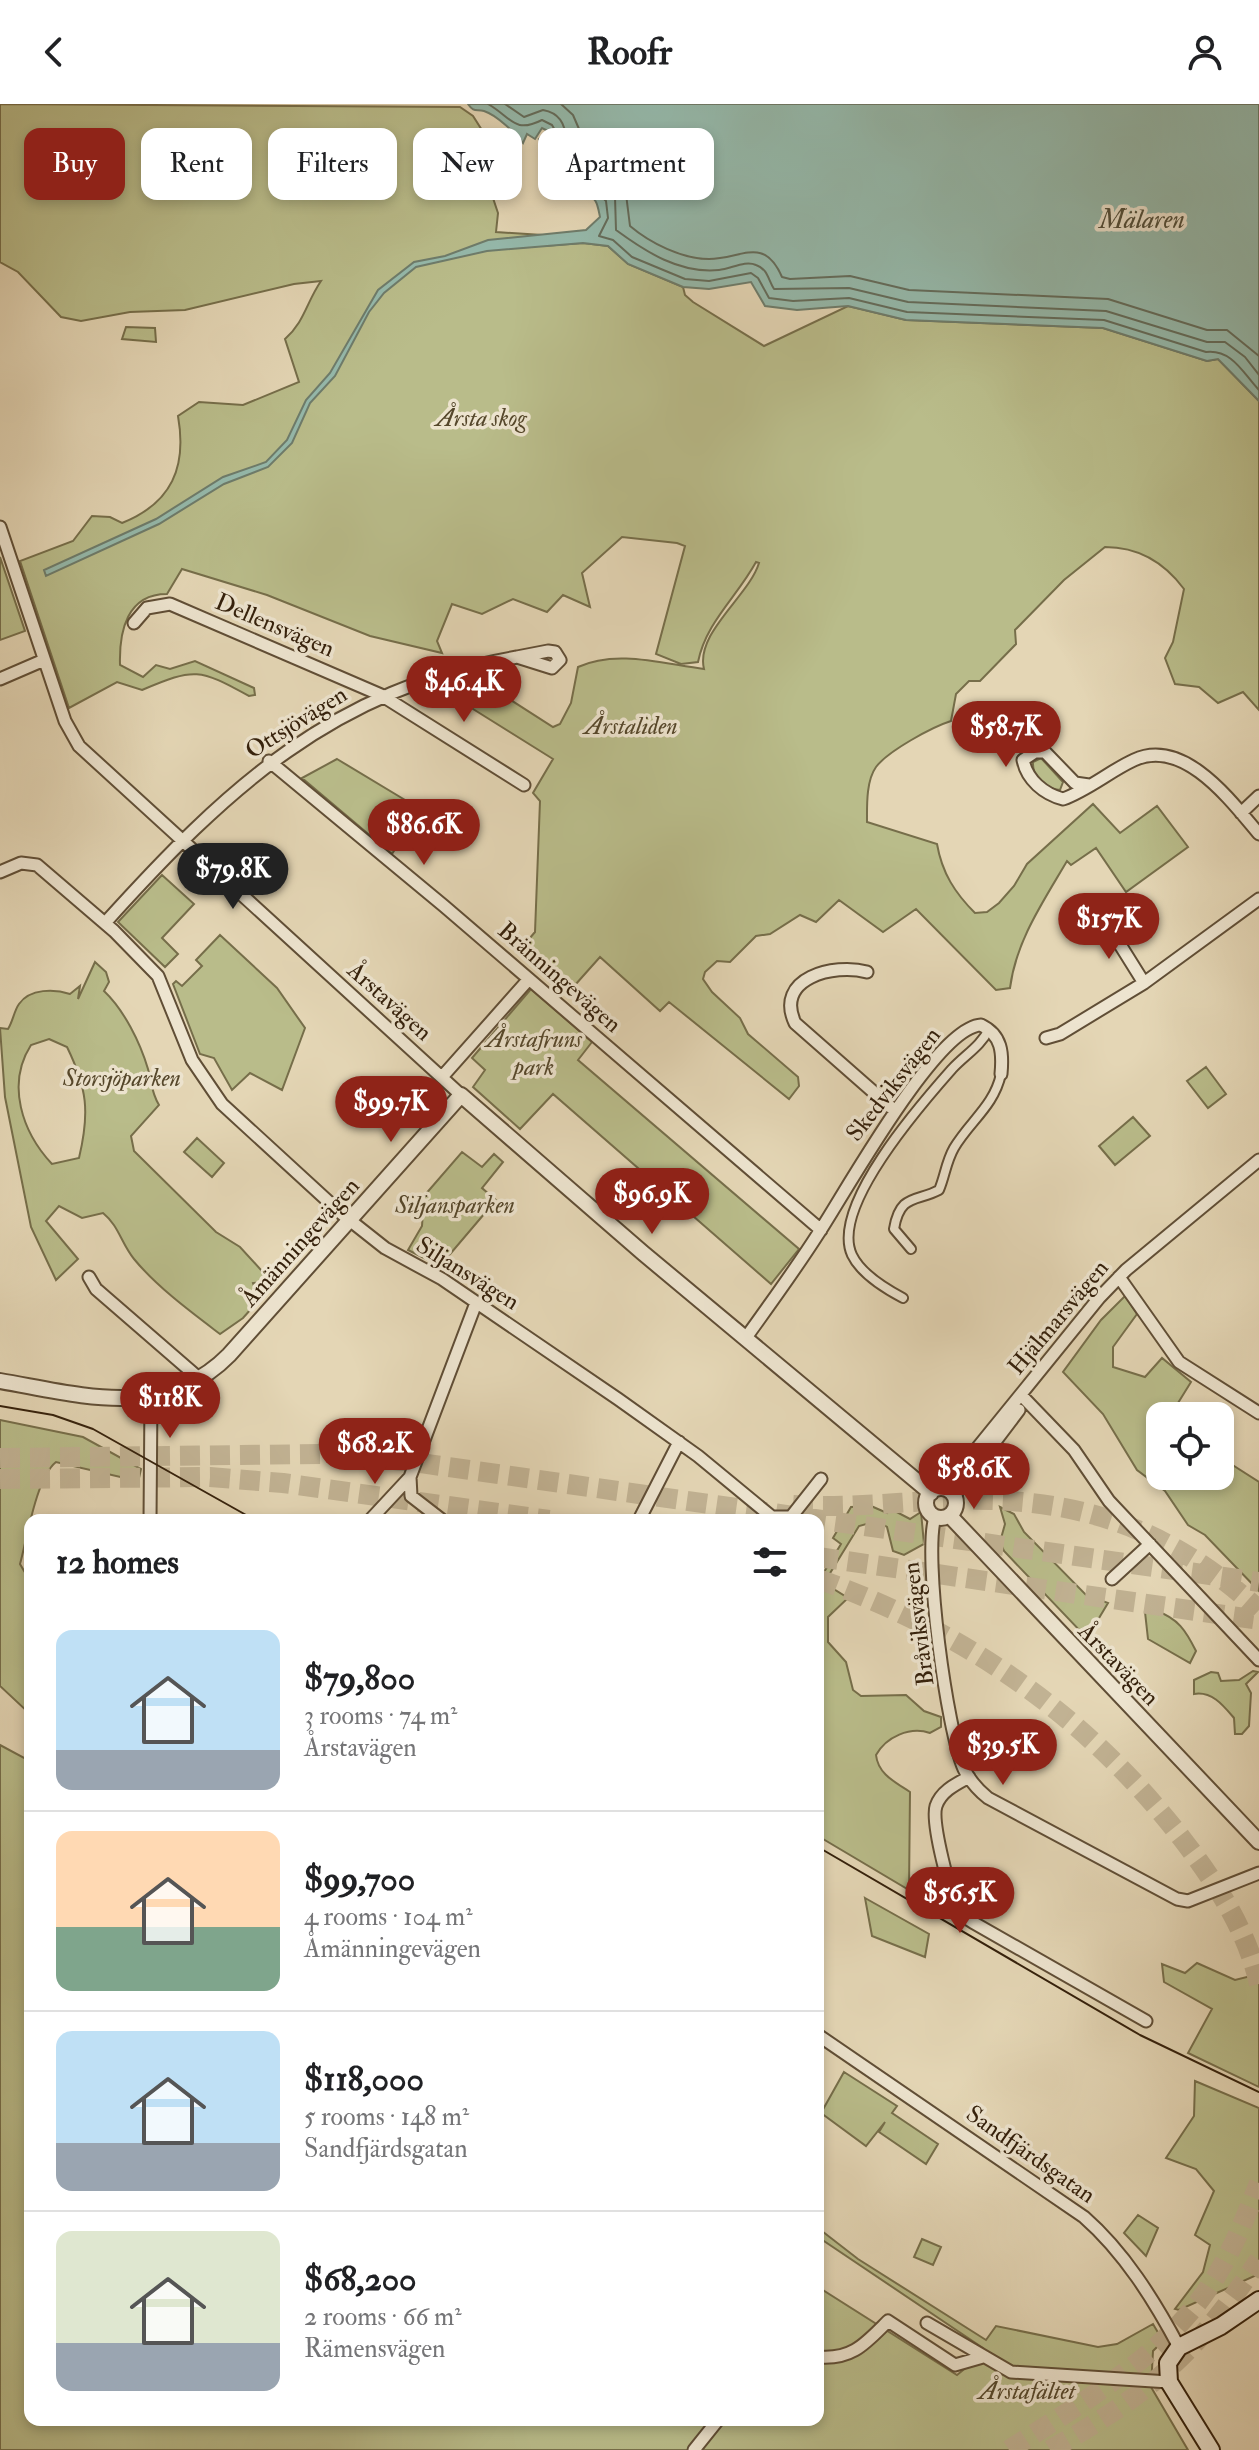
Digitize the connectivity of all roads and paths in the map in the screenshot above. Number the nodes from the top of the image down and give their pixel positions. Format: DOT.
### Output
graph roads {
  1 [pos="0,527"];
  2 [pos="134,623"];
  3 [pos="517,657"];
  4 [pos="44,660"];
  5 [pos="0,679"];
  6 [pos="381,695"];
  7 [pos="269,761"];
  8 [pos="524,785"];
  9 [pos="1089,785"];
  10 [pos="1259,796"];
  11 [pos="1241,813"];
  12 [pos="1259,834"];
  13 [pos="183,841"];
  14 [pos="0,872"];
  15 [pos="1259,899"];
  16 [pos="105,923"];
  17 [pos="1116,923"];
  18 [pos="867,972"];
  19 [pos="529,979"];
  20 [pos="1144,983"];
  21 [pos="989,1029"];
  22 [pos="1046,1038"];
  23 [pos="1001,1074"];
  24 [pos="442,1077"];
  25 [pos="461,1095"];
  26 [pos="894,1110"];
  27 [pos="1259,1160"];
  28 [pos="1259,1170"];
  29 [pos="349,1220"];
  30 [pos="821,1230"];
  31 [pos="911,1249"];
  32 [pos="89,1277"];
  33 [pos="1121,1279"];
  34 [pos="903,1298"];
  35 [pos="476,1303"];
  36 [pos="745,1339"];
  37 [pos="201,1380"];
  38 [pos="0,1381"];
  39 [pos="1024,1397"];
  40 [pos="151,1398"];
  41 [pos="1259,1413"];
  42 [pos="679,1442"];
  43 [pos="410,1477"];
  44 [pos="821,1479"];
  45 [pos="943,1493"];
  46 [pos="150,1514"];
  47 [pos="376,1514"];
  48 [pos="434,1514"];
  49 [pos="642,1514"];
  50 [pos="768,1514"];
  51 [pos="793,1514"];
  52 [pos="943,1516"];
  53 [pos="1150,1544"];
  54 [pos="1112,1579"];
  55 [pos="1259,1660"];
  56 [pos="969,1777"];
  57 [pos="1259,1842"];
  58 [pos="1259,1873"];
  59 [pos="1146,2021"];
  60 [pos="824,2039"];
  61 [pos="1259,2300"];
  62 [pos="927,2323"];
  63 [pos="1179,2347"];
  64 [pos="824,2357"];
  65 [pos="983,2357"];
  66 [pos="1169,2382"];
  67 [pos="713,2426"];
  68 [pos="694,2450"];
  69 [pos="1211,2450"];
  1 -- 4 [label="street, Årstavägen"];
  2 -- 6 [label="street, Dellensvägen"];
  3 -- 6 [label="street, Ottsjövägen"];
  4 -- 5 [label="street"];
  4 -- 13 [label="street, Årstavägen"];
  6 -- 7 [label="street, Ottsjövägen"];
  6 -- 8 [label="street, Dellensvägen"];
  7 -- 13 [label="street, Ottsjövägen"];
  7 -- 19 [label="street, Bränningevägen"];
  9 -- 9 [label="street"];
  9 -- 11 [label="street"];
  10 -- 11 [label="street"];
  11 -- 12 [label="street"];
  13 -- 16 [label="street, Ottsjövägen"];
  13 -- 24 [label="street, Årstavägen"];
  14 -- 16 [label="street, Siljansvägen"];
  15 -- 20 [label="street"];
  16 -- 29 [label="street, Siljansvägen"];
  17 -- 20 [label="street"];
  18 -- 26 [label="street"];
  19 -- 24 [label="street"];
  19 -- 30 [label="street, Bränningevägen"];
  20 -- 22 [label="street"];
  21 -- 23 [label="street"];
  21 -- 26 [label="street, Skedviksvägen"];
  21 -- 34 [label="street"];
  23 -- 31 [label="street"];
  24 -- 25 [label="street, Årstavägen"];
  25 -- 29 [label="street, Åmänningevägen"];
  25 -- 36 [label="street, Årstavägen"];
  26 -- 30 [label="street, Skedviksvägen"];
  27 -- 33 [label="street, Hjälmarsvägen"];
  28 -- 33 [label="street, Hjälmarsvägen"];
  29 -- 35 [label="street, Siljansvägen"];
  29 -- 37 [label="street, Åmänningevägen"];
  30 -- 36 [label="street, Skedviksvägen"];
  32 -- 37 [label="street"];
  33 -- 39 [label="street, Hjälmarsvägen"];
  33 -- 41 [label="street"];
  35 -- 42 [label="street, Siljansvägen"];
  35 -- 43 [label="street"];
  36 -- 45 [label="street, Årstavägen"];
  37 -- 40 [label="street, Åmänningevägen"];
  38 -- 40 [label="street, Åmänningevägen"];
  39 -- 45 [label="street, Hjälmarsvägen"];
  39 -- 53 [label="street"];
  40 -- 46 [label="street"];
  42 -- 49 [label="street"];
  42 -- 50 [label="street, Siljansvägen"];
  43 -- 47 [label="street"];
  43 -- 48 [label="street"];
  44 -- 51 [label="street, Siljansvägen"];
  45 -- 52 [label="street"];
  45 -- 52 [label="street"];
  52 -- 56 [label="street, Bråviksvägen"];
  52 -- 57 [label="street, Årstavägen"];
  53 -- 54 [label="street"];
  53 -- 55 [label="street"];
  56 -- 58 [label="street"];
  56 -- 59 [label="street"];
  60 -- 63 [label="street, Sandfjärdsgatan"];
  61 -- 63 [label="main road"];
  62 -- 65 [label="street"];
  63 -- 66 [label="main road"];
  64 -- 65 [label="street"];
  65 -- 66 [label="street"];
  66 -- 69 [label="main road"];
  67 -- 68 [label="street"];
}
